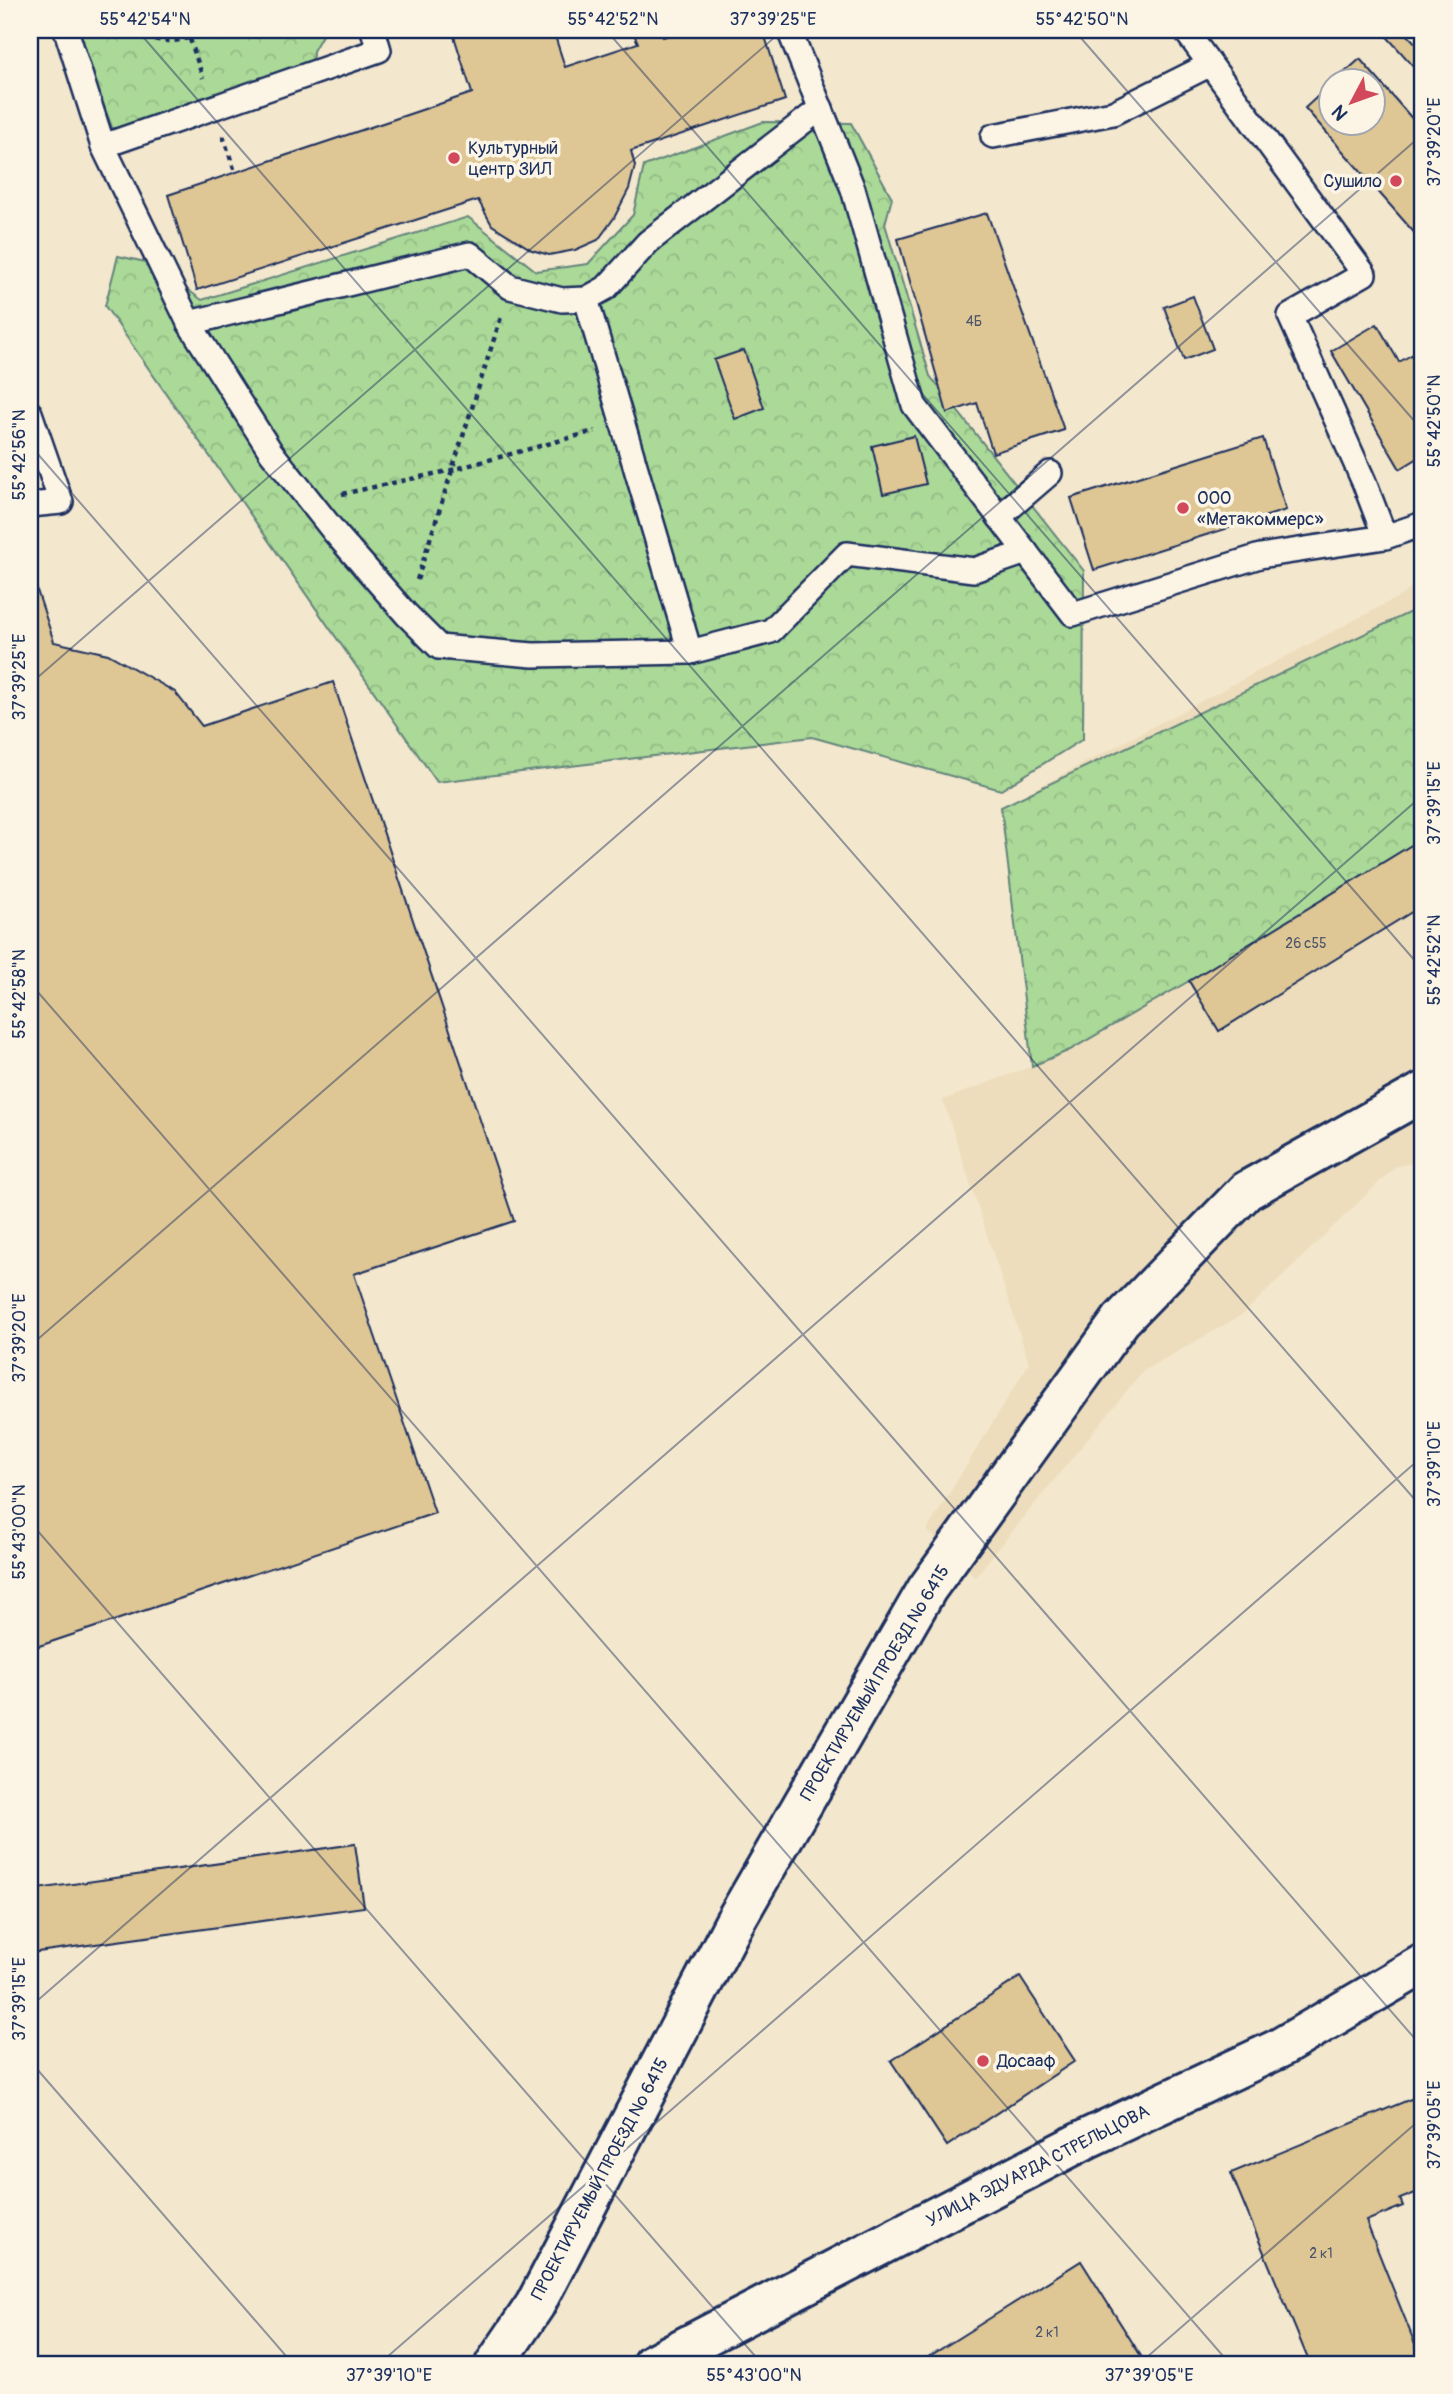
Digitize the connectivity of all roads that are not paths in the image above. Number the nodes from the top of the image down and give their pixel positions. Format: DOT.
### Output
graph roads {
  1 [pos="66,30"];
  2 [pos="373,30"];
  3 [pos="789,30"];
  4 [pos="1185,30"];
  5 [pos="1209,65"];
  6 [pos="821,108"];
  7 [pos="993,135"];
  8 [pos="103,146"];
  9 [pos="586,299"];
  10 [pos="189,323"];
  11 [pos="30,413"];
  12 [pos="1050,472"];
  13 [pos="30,505"];
  14 [pos="999,517"];
  15 [pos="1423,524"];
  16 [pos="1385,537"];
  17 [pos="1026,552"];
  18 [pos="690,652"];
  19 [pos="1423,1091"];
  20 [pos="1423,1964"];
  21 [pos="495,2364"];
  22 [pos="652,2364"];
  1 -- 8 [label="lane"];
  2 -- 8 [label="lane"];
  3 -- 6 [label="lane"];
  4 -- 5 [label="lane"];
  5 -- 7 [label="lane"];
  5 -- 16 [label="lane"];
  6 -- 9 [label="lane"];
  6 -- 14 [label="lane"];
  8 -- 10 [label="lane"];
  9 -- 10 [label="lane"];
  9 -- 18 [label="lane"];
  10 -- 18 [label="lane"];
  11 -- 13 [label="lane"];
  12 -- 14 [label="lane"];
  14 -- 17 [label="lane"];
  15 -- 16 [label="lane"];
  16 -- 17 [label="lane"];
  17 -- 18 [label="lane"];
  19 -- 21 [label="street, ПРОЕКТИРУЕМЫЙ ПРОЕЗД № 6415"];
  20 -- 22 [label="street, УЛИЦА ЭДУАРДА СТРЕЛЬЦОВА"];
}
